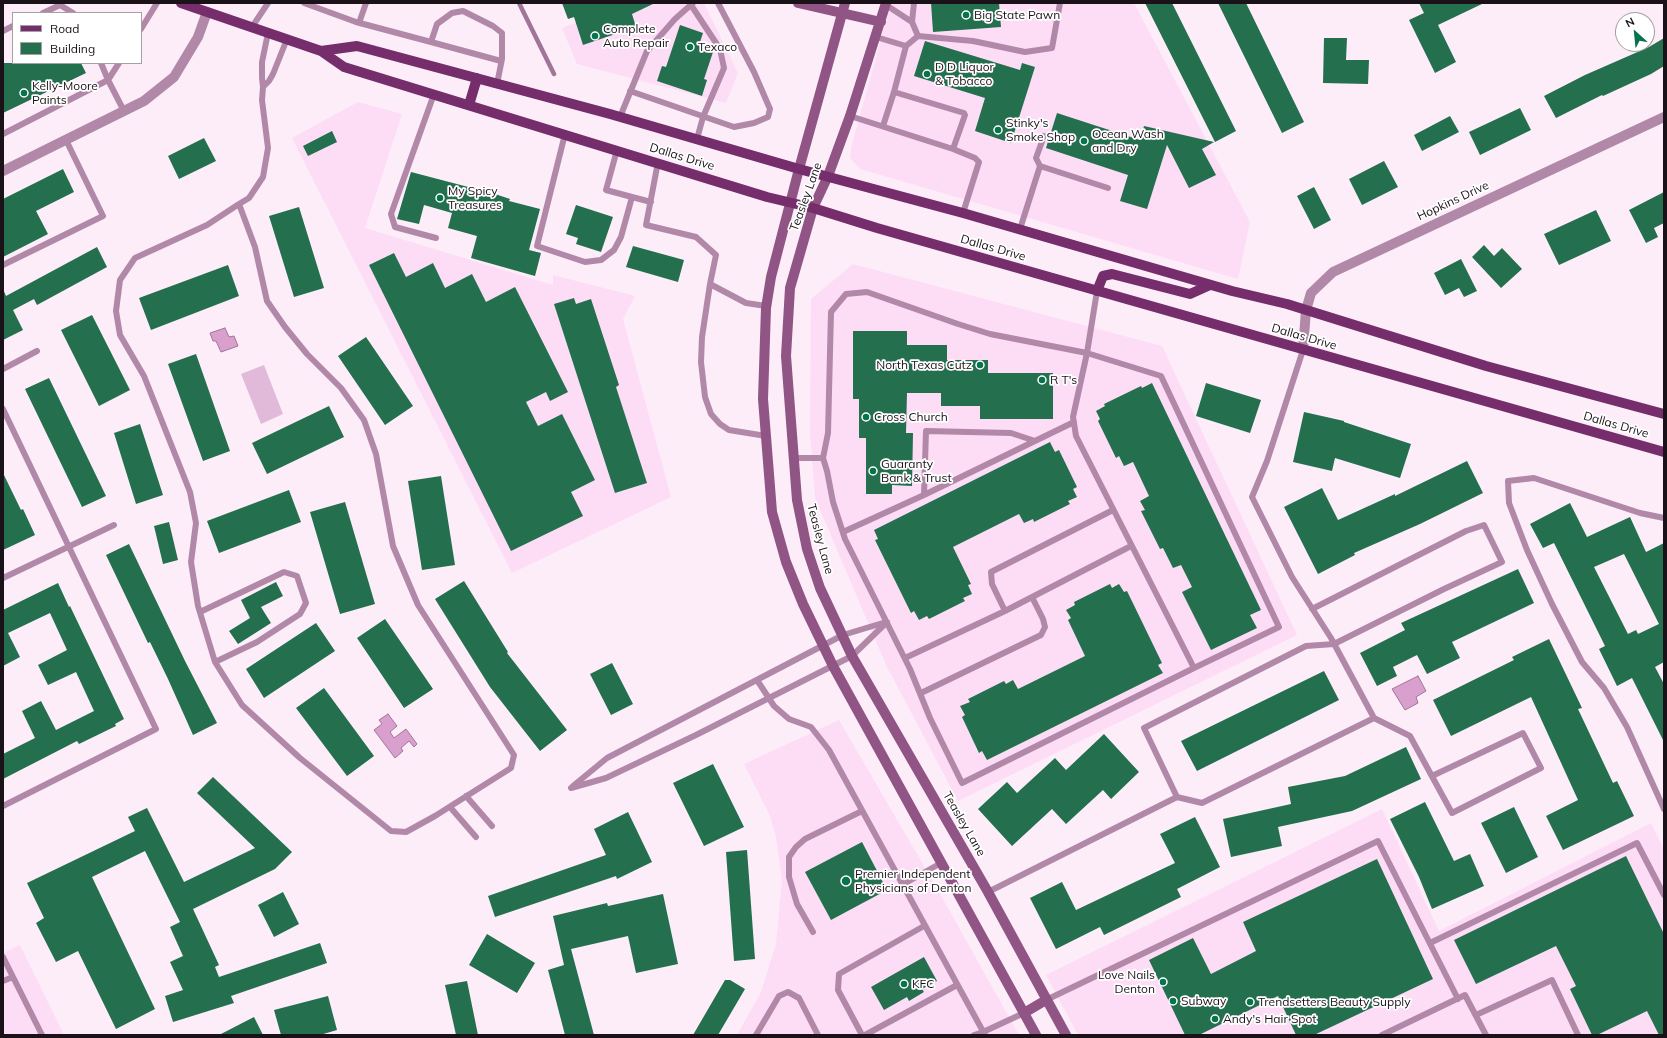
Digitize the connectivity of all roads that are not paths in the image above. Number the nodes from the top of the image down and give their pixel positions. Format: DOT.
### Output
graph roads {
  1 [pos="157,3"];
  2 [pos="181,3"];
  3 [pos="268,3"];
  4 [pos="304,3"];
  5 [pos="366,3"];
  6 [pos="718,3"];
  7 [pos="798,3"];
  8 [pos="845,3"];
  9 [pos="914,3"];
  10 [pos="1060,3"];
  11 [pos="60,4"];
  12 [pos="692,4"];
  13 [pos="886,4"];
  14 [pos="45,12"];
  15 [pos="72,12"];
  16 [pos="207,12"];
  17 [pos="842,13"];
  18 [pos="881,22"];
  19 [pos="912,22"];
  20 [pos="359,23"];
  21 [pos="12,26"];
  22 [pos="142,27"];
  23 [pos="252,28"];
  24 [pos="3,31"];
  25 [pos="268,33"];
  26 [pos="918,36"];
  27 [pos="876,38"];
  28 [pos="287,39"];
  29 [pos="431,42"];
  30 [pos="906,46"];
  31 [pos="321,50"];
  32 [pos="501,61"];
  33 [pos="101,64"];
  34 [pos="118,64"];
  35 [pos="476,78"];
  36 [pos="108,80"];
  37 [pos="497,84"];
  38 [pos="263,87"];
  39 [pos="630,91"];
  40 [pos="894,92"];
  41 [pos="434,94"];
  42 [pos="469,105"];
  43 [pos="124,111"];
  44 [pos="850,116"];
  45 [pos="620,117"];
  46 [pos="703,117"];
  47 [pos="1664,117"];
  48 [pos="883,126"];
  49 [pos="3,134"];
  50 [pos="565,134"];
  51 [pos="1044,136"];
  52 [pos="697,139"];
  53 [pos="66,140"];
  54 [pos="953,149"];
  55 [pos="617,150"];
  56 [pos="658,162"];
  57 [pos="1040,166"];
  58 [pos="798,169"];
  59 [pos="3,171"];
  60 [pos="828,176"];
  61 [pos="1108,188"];
  62 [pos="632,197"];
  63 [pos="651,202"];
  64 [pos="790,202"];
  65 [pos="239,204"];
  66 [pos="813,208"];
  67 [pos="962,213"];
  68 [pos="1020,229"];
  69 [pos="436,238"];
  70 [pos="3,265"];
  71 [pos="710,284"];
  72 [pos="1210,284"];
  73 [pos="1097,291"];
  74 [pos="766,306"];
  75 [pos="1306,310"];
  76 [pos="1303,350"];
  77 [pos="37,351"];
  78 [pos="1087,353"];
  79 [pos="3,369"];
  80 [pos="3,409"];
  81 [pos="1664,414"];
  82 [pos="1074,422"];
  83 [pos="766,436"];
  84 [pos="1035,440"];
  85 [pos="1664,452"];
  86 [pos="794,458"];
  87 [pos="823,458"];
  88 [pos="924,495"];
  89 [pos="1113,510"];
  90 [pos="1664,518"];
  91 [pos="114,525"];
  92 [pos="843,532"];
  93 [pos="68,545"];
  94 [pos="1132,546"];
  95 [pos="3,578"];
  96 [pos="1032,597"];
  97 [pos="1312,609"];
  98 [pos="1005,611"];
  99 [pos="200,612"];
  100 [pos="887,622"];
  101 [pos="843,635"];
  102 [pos="1334,644"];
  103 [pos="824,646"];
  104 [pos="852,656"];
  105 [pos="905,658"];
  106 [pos="215,662"];
  107 [pos="834,666"];
  108 [pos="1194,668"];
  109 [pos="757,680"];
  110 [pos="921,693"];
  111 [pos="768,699"];
  112 [pos="1374,718"];
  113 [pos="1432,776"];
  114 [pos="466,796"];
  115 [pos="1177,797"];
  116 [pos="3,806"];
  117 [pos="450,807"];
  118 [pos="1664,809"];
  119 [pos="862,811"];
  120 [pos="492,826"];
  121 [pos="476,837"];
  122 [pos="941,863"];
  123 [pos="902,885"];
  124 [pos="988,892"];
  125 [pos="1664,895"];
  126 [pos="924,926"];
  127 [pos="813,932"];
  128 [pos="1430,943"];
  129 [pos="3,957"];
  130 [pos="13,976"];
  131 [pos="3,981"];
  132 [pos="957,985"];
  133 [pos="1458,999"];
  134 [pos="1046,1000"];
  135 [pos="1024,1013"];
  136 [pos="1476,1015"];
  137 [pos="984,1034"];
  138 [pos="42,1035"];
  139 [pos="756,1035"];
  140 [pos="818,1035"];
  141 [pos="862,1035"];
  142 [pos="866,1035"];
  143 [pos="974,1035"];
  144 [pos="1036,1035"];
  145 [pos="1066,1035"];
  146 [pos="1382,1035"];
  147 [pos="1486,1035"];
  148 [pos="1578,1035"];
  1 -- 22 [label="lane"];
  2 -- 16 [label="main road, Dallas Drive"];
  3 -- 23 [label="lane"];
  4 -- 20 [label="lane"];
  5 -- 20 [label="lane"];
  6 -- 46 [label="lane"];
  7 -- 17 [label="main road"];
  8 -- 17 [label="main road, Teasley Lane"];
  9 -- 19 [label="lane"];
  10 -- 26 [label="lane"];
  11 -- 14 [label="lane"];
  11 -- 15 [label="lane"];
  12 -- 39 [label="lane"];
  12 -- 46 [label="lane"];
  13 -- 18 [label="main road, Teasley Lane"];
  13 -- 19 [label="lane"];
  16 -- 23 [label="main road, Dallas Drive"];
  16 -- 43 [label="street"];
  17 -- 18 [label="main road"];
  17 -- 58 [label="main road, Teasley Lane"];
  18 -- 27 [label="main road, Teasley Lane"];
  19 -- 26 [label="lane"];
  20 -- 29 [label="lane"];
  21 -- 24 [label="lane"];
  23 -- 25 [label="main road, Dallas Drive"];
  25 -- 28 [label="main road, Dallas Drive"];
  25 -- 38 [label="lane"];
  26 -- 30 [label="lane"];
  27 -- 30 [label="lane"];
  27 -- 44 [label="main road, Teasley Lane"];
  28 -- 31 [label="main road, Dallas Drive"];
  28 -- 38 [label="lane"];
  29 -- 32 [label="lane"];
  29 -- 32 [label="lane"];
  30 -- 40 [label="lane"];
  31 -- 35 [label="main road, Dallas Drive"];
  31 -- 41 [label="main road, Dallas Drive"];
  32 -- 37 [label="lane"];
  33 -- 36 [label="lane"];
  34 -- 36 [label="lane"];
  35 -- 37 [label="main road, Dallas Drive"];
  35 -- 42 [label="main road"];
  36 -- 43 [label="lane"];
  36 -- 49 [label="lane"];
  37 -- 45 [label="main road, Dallas Drive"];
  38 -- 65 [label="lane"];
  39 -- 45 [label="lane"];
  39 -- 46 [label="lane"];
  40 -- 48 [label="lane"];
  40 -- 54 [label="lane"];
  41 -- 42 [label="main road, Dallas Drive"];
  41 -- 69 [label="lane"];
  42 -- 50 [label="main road, Dallas Drive"];
  43 -- 53 [label="street"];
  44 -- 48 [label="lane"];
  44 -- 60 [label="main road, Teasley Lane"];
  45 -- 52 [label="main road, Dallas Drive"];
  46 -- 52 [label="lane"];
  47 -- 75 [label="street, Hopkins Drive"];
  48 -- 54 [label="lane"];
  50 -- 55 [label="main road, Dallas Drive"];
  50 -- 62 [label="lane"];
  51 -- 57 [label="lane"];
  52 -- 58 [label="main road, Dallas Drive"];
  53 -- 59 [label="street"];
  53 -- 70 [label="lane"];
  54 -- 67 [label="lane"];
  55 -- 56 [label="main road, Dallas Drive"];
  55 -- 62 [label="lane"];
  56 -- 63 [label="lane"];
  56 -- 64 [label="main road, Dallas Drive"];
  57 -- 61 [label="lane"];
  57 -- 68 [label="lane"];
  58 -- 60 [label="main road, Dallas Drive"];
  58 -- 64 [label="main road, Teasley Lane"];
  60 -- 66 [label="main road, Teasley Lane"];
  60 -- 67 [label="main road, Dallas Drive"];
  62 -- 63 [label="lane"];
  63 -- 71 [label="lane"];
  64 -- 66 [label="main road, Dallas Drive"];
  64 -- 74 [label="main road, Teasley Lane"];
  65 -- 99 [label="lane"];
  65 -- 114 [label="lane"];
  66 -- 73 [label="main road, Dallas Drive"];
  66 -- 86 [label="main road, Teasley Lane"];
  67 -- 68 [label="main road, Dallas Drive"];
  68 -- 72 [label="main road, Dallas Drive"];
  71 -- 74 [label="lane"];
  71 -- 83 [label="lane"];
  72 -- 73 [label="main road"];
  72 -- 75 [label="main road, Dallas Drive"];
  73 -- 76 [label="main road, Dallas Drive"];
  73 -- 78 [label="lane"];
  74 -- 83 [label="main road, Teasley Lane"];
  75 -- 76 [label="street, Hopkins Drive"];
  75 -- 81 [label="main road, Dallas Drive"];
  76 -- 85 [label="main road, Dallas Drive"];
  76 -- 97 [label="lane"];
  77 -- 79 [label="lane"];
  78 -- 82 [label="lane"];
  78 -- 87 [label="lane"];
  78 -- 108 [label="lane"];
  80 -- 93 [label="lane"];
  82 -- 84 [label="lane"];
  82 -- 89 [label="lane"];
  83 -- 103 [label="main road, Teasley Lane"];
  84 -- 88 [label="lane"];
  84 -- 88 [label="lane"];
  86 -- 87 [label="lane"];
  86 -- 101 [label="main road, Teasley Lane"];
  87 -- 92 [label="lane"];
  88 -- 92 [label="lane"];
  89 -- 94 [label="lane"];
  89 -- 98 [label="lane"];
  90 -- 118 [label="lane"];
  91 -- 93 [label="lane"];
  92 -- 100 [label="lane"];
  93 -- 95 [label="lane"];
  93 -- 116 [label="lane"];
  94 -- 96 [label="lane"];
  94 -- 108 [label="lane"];
  96 -- 98 [label="lane"];
  96 -- 110 [label="lane"];
  97 -- 102 [label="lane"];
  97 -- 102 [label="lane"];
  98 -- 105 [label="lane"];
  99 -- 106 [label="lane"];
  99 -- 106 [label="lane"];
  100 -- 101 [label="lane"];
  100 -- 104 [label="lane"];
  100 -- 105 [label="lane"];
  101 -- 103 [label="lane"];
  101 -- 104 [label="main road, Teasley Lane"];
  102 -- 112 [label="lane"];
  102 -- 115 [label="lane"];
  103 -- 107 [label="main road, Teasley Lane"];
  103 -- 109 [label="lane"];
  104 -- 107 [label="lane"];
  104 -- 124 [label="main road, Teasley Lane"];
  105 -- 110 [label="lane"];
  106 -- 117 [label="lane"];
  107 -- 111 [label="lane"];
  107 -- 122 [label="main road, Teasley Lane"];
  108 -- 110 [label="lane"];
  109 -- 111 [label="lane"];
  109 -- 111 [label="lane"];
  111 -- 119 [label="lane"];
  112 -- 113 [label="lane"];
  112 -- 115 [label="lane"];
  113 -- 113 [label="lane"];
  114 -- 117 [label="lane"];
  114 -- 120 [label="lane"];
  115 -- 124 [label="lane"];
  117 -- 121 [label="lane"];
  119 -- 123 [label="lane"];
  119 -- 127 [label="lane"];
  122 -- 123 [label="lane"];
  122 -- 135 [label="main road, Teasley Lane"];
  123 -- 126 [label="lane"];
  124 -- 134 [label="main road, Teasley Lane"];
  125 -- 128 [label="lane"];
  126 -- 132 [label="lane"];
  126 -- 141 [label="lane"];
  128 -- 133 [label="lane"];
  128 -- 134 [label="lane"];
  129 -- 130 [label="lane"];
  130 -- 131 [label="lane"];
  130 -- 138 [label="lane"];
  132 -- 137 [label="lane"];
  132 -- 142 [label="lane"];
  133 -- 136 [label="lane"];
  133 -- 146 [label="lane"];
  134 -- 135 [label="main road"];
  134 -- 145 [label="main road, Teasley Lane"];
  135 -- 137 [label="lane"];
  135 -- 144 [label="main road, Teasley Lane"];
  136 -- 147 [label="lane"];
  136 -- 148 [label="lane"];
  137 -- 143 [label="lane"];
  139 -- 140 [label="lane"];
}
